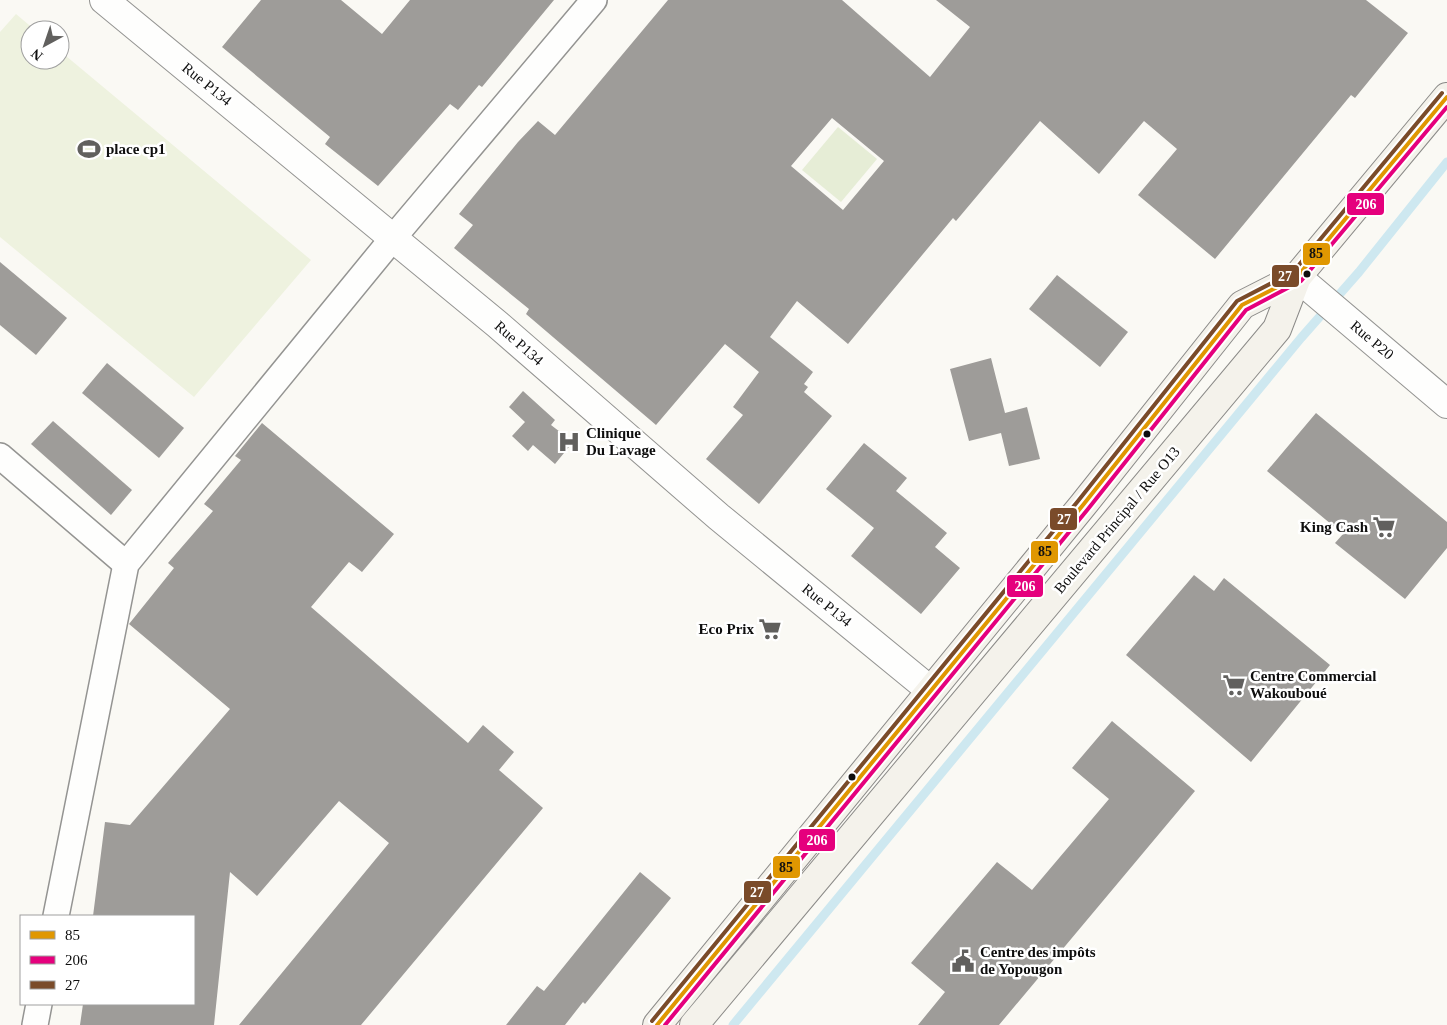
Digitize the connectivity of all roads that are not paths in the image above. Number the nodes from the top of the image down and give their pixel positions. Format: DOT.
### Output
graph roads {
  1 [pos="104,0"];
  2 [pos="594,0"];
  3 [pos="1447,97"];
  4 [pos="393,238"];
  5 [pos="1297,277"];
  6 [pos="1447,404"];
  7 [pos="0,456"];
  8 [pos="126,564"];
  9 [pos="930,690"];
  10 [pos="56,915"];
  11 [pos="39,1005"];
  12 [pos="35,1025"];
  13 [pos="657,1025"];
  14 [pos="694,1025"];
  1 -- 4 [label="street, Rue P134"];
  2 -- 4 [label="street"];
  3 -- 5 [label="main road, Boulevard Principal / Rue O13"];
  4 -- 8 [label="street"];
  4 -- 9 [label="street, Rue P134"];
  5 -- 6 [label="street, Rue P20"];
  5 -- 9 [label="main road"];
  5 -- 14 [label="main road, Boulevard Principal / Rue O13"];
  7 -- 8 [label="street"];
  8 -- 10 [label="street"];
  9 -- 13 [label="main road"];
  11 -- 12 [label="street"];
}
